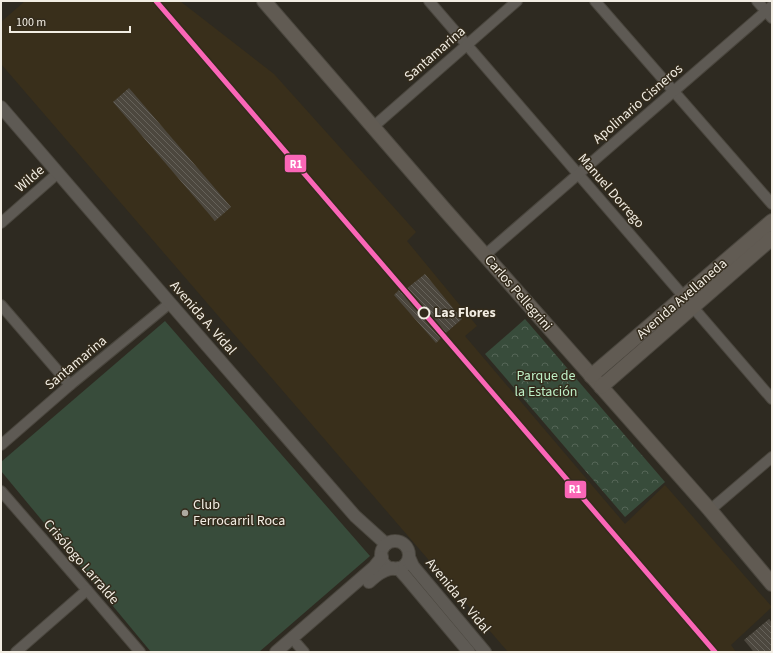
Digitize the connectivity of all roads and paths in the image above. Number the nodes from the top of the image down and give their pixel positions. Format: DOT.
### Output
graph roads {
  1 [pos="264,1"];
  2 [pos="429,1"];
  3 [pos="517,1"];
  4 [pos="595,1"];
  5 [pos="757,1"];
  6 [pos="770,12"];
  7 [pos="467,44"];
  8 [pos="674,92"];
  9 [pos="1,107"];
  10 [pos="373,128"];
  11 [pos="58,173"];
  12 [pos="578,174"];
  13 [pos="772,204"];
  14 [pos="772,221"];
  15 [pos="1,223"];
  16 [pos="772,238"];
  17 [pos="485,255"];
  18 [pos="688,302"];
  19 [pos="170,303"];
  20 [pos="1,305"];
  21 [pos="591,376"];
  22 [pos="70,385"];
  23 [pos="601,387"];
  24 [pos="772,399"];
  25 [pos="1,445"];
  26 [pos="772,456"];
  27 [pos="1,491"];
  28 [pos="710,510"];
  29 [pos="386,544"];
  30 [pos="382,557"];
  31 [pos="409,557"];
  32 [pos="395,568"];
  33 [pos="772,584"];
  34 [pos="87,590"];
  35 [pos="295,647"];
  36 [pos="16,652"];
  37 [pos="140,652"];
  38 [pos="276,652"];
  39 [pos="469,652"];
  40 [pos="485,652"];
  1 -- 10 [label="main road, Carlos Pellegrini"];
  2 -- 7 [label="street, Manuel Dorrego"];
  3 -- 7 [label="street, Santamarina"];
  4 -- 8 [label="street"];
  5 -- 6 [label="street"];
  6 -- 8 [label="street, Apolinario Cisneros"];
  7 -- 10 [label="street, Santamarina"];
  7 -- 12 [label="street, Manuel Dorrego"];
  8 -- 12 [label="street, Apolinario Cisneros"];
  8 -- 13 [label="street"];
  9 -- 11 [label="street, Avenida A. Vidal"];
  10 -- 17 [label="main road, Carlos Pellegrini"];
  11 -- 15 [label="street, Wilde"];
  11 -- 19 [label="street, Avenida A. Vidal"];
  12 -- 17 [label="street, Apolinario Cisneros"];
  12 -- 18 [label="street, Manuel Dorrego"];
  14 -- 18 [label="main road, Avenida Avellaneda"];
  16 -- 18 [label="main road, Avenida Avellaneda"];
  17 -- 21 [label="main road, Carlos Pellegrini"];
  18 -- 21 [label="main road, Avenida Avellaneda"];
  18 -- 23 [label="main road, Avenida Avellaneda"];
  18 -- 24 [label="street, Manuel Dorrego"];
  19 -- 22 [label="street, Santamarina"];
  19 -- 29 [label="street, Avenida A. Vidal"];
  20 -- 22 [label="street"];
  21 -- 23 [label="main road, Carlos Pellegrini"];
  22 -- 25 [label="street, Santamarina"];
  23 -- 28 [label="main road, Carlos Pellegrini"];
  26 -- 28 [label="street"];
  27 -- 34 [label="street, Crisólogo Larralde"];
  28 -- 33 [label="main road, Carlos Pellegrini"];
  29 -- 30 [label="street"];
  29 -- 31 [label="street"];
  30 -- 32 [label="street"];
  30 -- 35 [label="street"];
  31 -- 32 [label="street"];
  31 -- 40 [label="street, Avenida A. Vidal"];
  32 -- 35 [label="street"];
  32 -- 39 [label="street, Avenida A. Vidal"];
  34 -- 36 [label="street"];
  34 -- 37 [label="street, Crisólogo Larralde"];
  35 -- 38 [label="street"];
}
